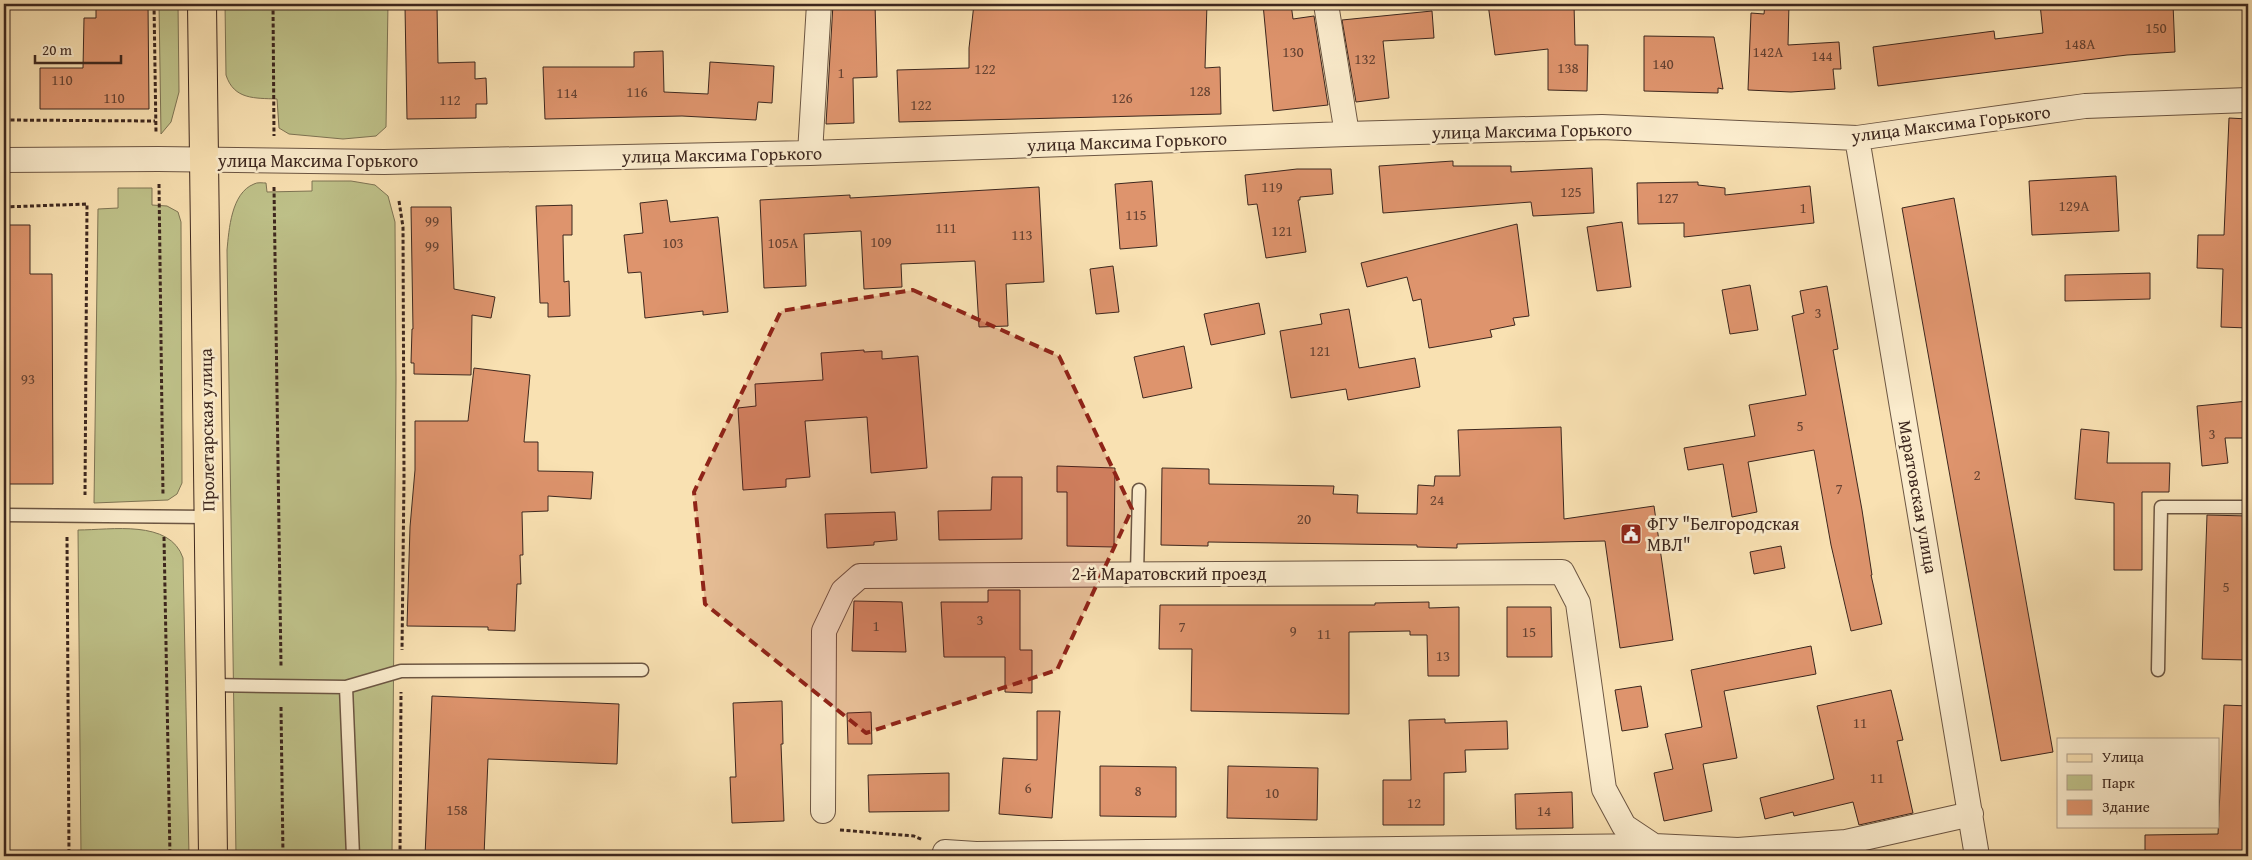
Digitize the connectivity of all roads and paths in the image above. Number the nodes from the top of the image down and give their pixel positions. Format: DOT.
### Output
graph roads {
  1 [pos="154,4"];
  2 [pos="202,4"];
  3 [pos="273,4"];
  4 [pos="818,4"];
  5 [pos="1326,4"];
  6 [pos="2248,100"];
  7 [pos="4,120"];
  8 [pos="155,121"];
  9 [pos="1347,134"];
  10 [pos="1857,138"];
  11 [pos="810,153"];
  12 [pos="158,159"];
  13 [pos="4,160"];
  14 [pos="204,160"];
  15 [pos="274,161"];
  16 [pos="399,201"];
  17 [pos="86,204"];
  18 [pos="4,207"];
  19 [pos="1139,490"];
  20 [pos="2248,507"];
  21 [pos="4,515"];
  22 [pos="163,517"];
  23 [pos="208,517"];
  24 [pos="1137,574"];
  25 [pos="642,670"];
  26 [pos="2158,670"];
  27 [pos="401,671"];
  28 [pos="210,685"];
  29 [pos="281,685"];
  30 [pos="346,687"];
  31 [pos="823,811"];
  32 [pos="1971,814"];
  33 [pos="1654,846"];
  34 [pos="945,852"];
  35 [pos="170,856"];
  36 [pos="213,856"];
  37 [pos="284,856"];
  38 [pos="354,856"];
  39 [pos="400,856"];
  40 [pos="1977,856"];
  1 -- 8 [label="path"];
  2 -- 14 [label="main road, Пролетарская улица"];
  3 -- 15 [label="path"];
  4 -- 11 [label="street"];
  5 -- 9 [label="street"];
  6 -- 10 [label="street, улица Максима Горького"];
  7 -- 8 [label="path"];
  8 -- 12 [label="path"];
  9 -- 10 [label="street, улица Максима Горького"];
  9 -- 11 [label="street, улица Максима Горького"];
  10 -- 32 [label="street, Маратовская улица"];
  11 -- 15 [label="street, улица Максима Горького"];
  12 -- 13 [label="street, улица Максима Горького"];
  12 -- 14 [label="street, улица Максима Горького"];
  12 -- 22 [label="path"];
  14 -- 15 [label="street, улица Максима Горького"];
  14 -- 23 [label="main road, Пролетарская улица"];
  15 -- 29 [label="path"];
  16 -- 27 [label="path"];
  17 -- 18 [label="path"];
  19 -- 24 [label="lane"];
  20 -- 26 [label="lane"];
  21 -- 22 [label="lane"];
  22 -- 23 [label="lane"];
  22 -- 35 [label="path"];
  23 -- 28 [label="main road, Пролетарская улица"];
  24 -- 31 [label="street, 2-й Маратовский проезд"];
  24 -- 33 [label="street, 2-й Маратовский проезд"];
  25 -- 27 [label="lane"];
  27 -- 30 [label="lane"];
  27 -- 39 [label="path"];
  28 -- 29 [label="lane"];
  28 -- 36 [label="main road, Пролетарская улица"];
  29 -- 30 [label="lane"];
  29 -- 37 [label="path"];
  30 -- 38 [label="lane"];
  31 -- 34 [label="path"];
  32 -- 33 [label="street"];
  32 -- 40 [label="street, Маратовская улица"];
  33 -- 34 [label="street"];
}
